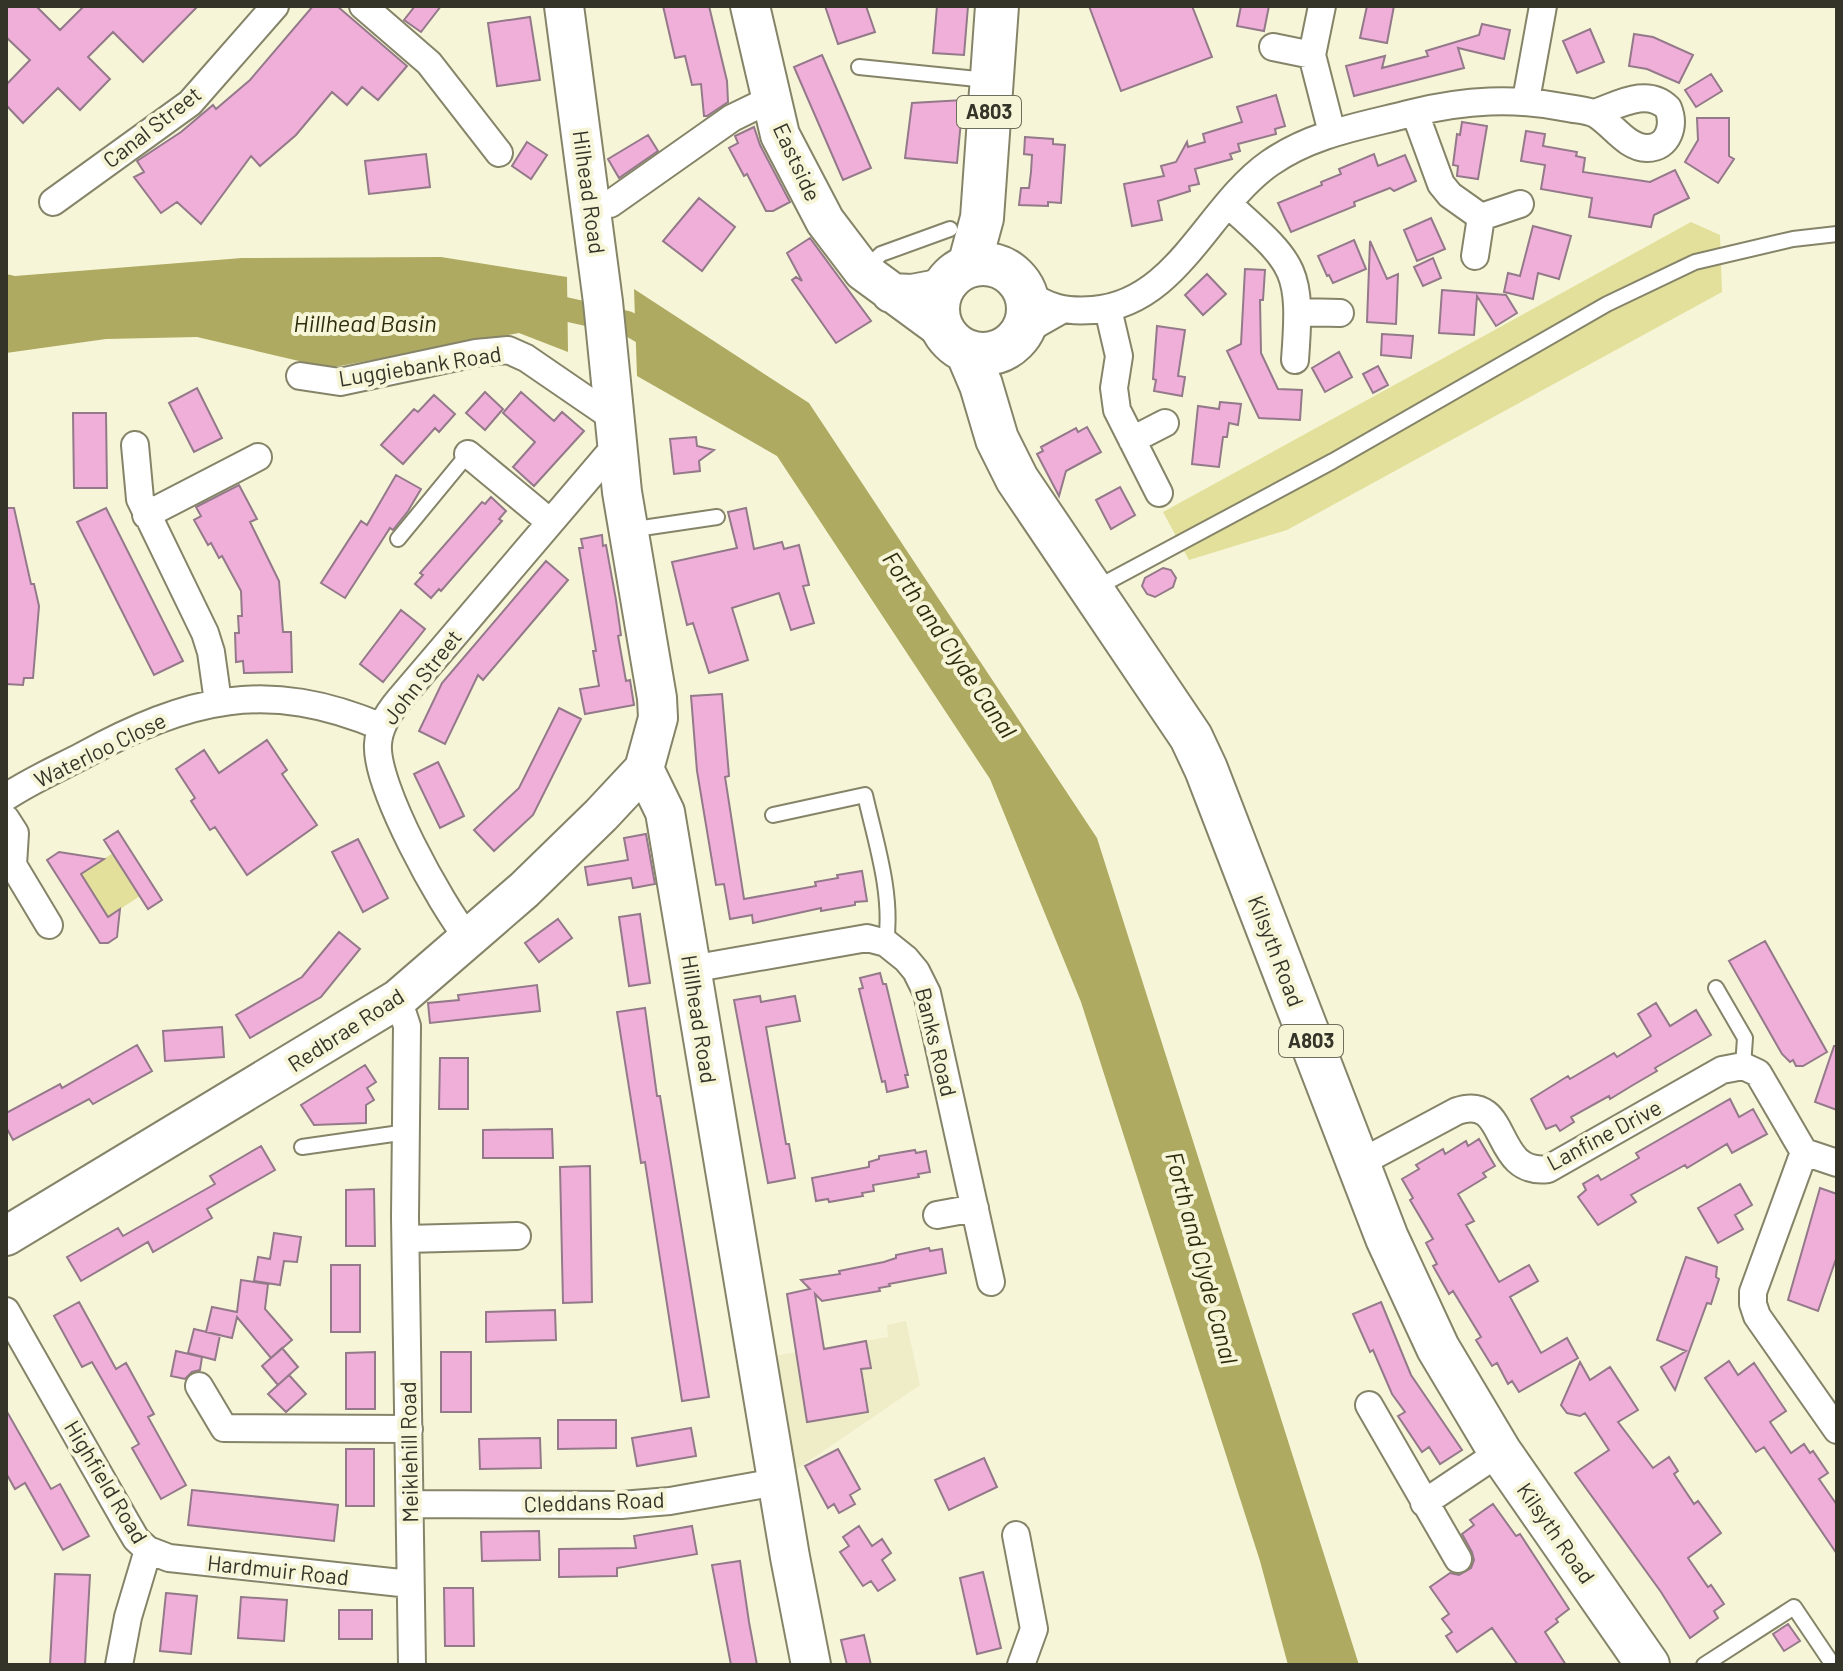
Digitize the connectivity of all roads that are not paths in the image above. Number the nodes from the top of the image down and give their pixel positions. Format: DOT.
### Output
graph roads {
  1 [pos="275,6"];
  2 [pos="363,6"];
  3 [pos="564,6"];
  4 [pos="750,6"];
  5 [pos="997,6"];
  6 [pos="1322,6"];
  7 [pos="1543,6"];
  8 [pos="1273,47"];
  9 [pos="1312,55"];
  10 [pos="859,67"];
  11 [pos="991,81"];
  12 [pos="771,99"];
  13 [pos="1526,100"];
  14 [pos="1415,113"];
  15 [pos="1595,113"];
  16 [pos="1332,133"];
  17 [pos="499,153"];
  18 [pos="53,202"];
  19 [pos="610,204"];
  20 [pos="1228,204"];
  21 [pos="1520,204"];
  22 [pos="1481,217"];
  23 [pos="966,223"];
  24 [pos="1837,234"];
  25 [pos="1475,256"];
  26 [pos="877,282"];
  27 [pos="993,309"];
  28 [pos="1108,309"];
  29 [pos="1299,312"];
  30 [pos="1340,313"];
  31 [pos="1295,360"];
  32 [pos="300,376"];
  33 [pos="1165,423"];
  34 [pos="616,437"];
  35 [pos="1132,440"];
  36 [pos="135,445"];
  37 [pos="468,454"];
  38 [pos="258,457"];
  39 [pos="1159,493"];
  40 [pos="146,515"];
  41 [pos="717,517"];
  42 [pos="550,522"];
  43 [pos="628,530"];
  44 [pos="398,539"];
  45 [pos="1093,589"];
  46 [pos="218,702"];
  47 [pos="382,727"];
  48 [pos="644,769"];
  49 [pos="6,797"];
  50 [pos="773,815"];
  51 [pos="6,819"];
  52 [pos="49,925"];
  53 [pos="468,938"];
  54 [pos="886,943"];
  55 [pos="691,969"];
  56 [pos="1716,988"];
  57 [pos="398,999"];
  58 [pos="1743,1066"];
  59 [pos="407,1132"];
  60 [pos="302,1147"];
  61 [pos="1804,1152"];
  62 [pos="1837,1163"];
  63 [pos="1358,1164"];
  64 [pos="975,1208"];
  65 [pos="937,1215"];
  66 [pos="6,1236"];
  67 [pos="517,1236"];
  68 [pos="406,1239"];
  69 [pos="991,1282"];
  70 [pos="6,1311"];
  71 [pos="199,1386"];
  72 [pos="1369,1405"];
  73 [pos="409,1429"];
  74 [pos="1837,1430"];
  75 [pos="1500,1452"];
  76 [pos="777,1482"];
  77 [pos="1424,1503"];
  78 [pos="410,1504"];
  79 [pos="1016,1535"];
  80 [pos="148,1550"];
  81 [pos="1458,1559"];
  82 [pos="410,1584"];
  83 [pos="119,1665"];
  84 [pos="412,1665"];
  85 [pos="811,1665"];
  86 [pos="1021,1665"];
  87 [pos="1648,1665"];
  88 [pos="1704,1665"];
  89 [pos="1833,1665"];
  1 -- 18 [label="street, Canal Street"];
  2 -- 17 [label="street"];
  3 -- 34 [label="street, Hilhead Road"];
  4 -- 12 [label="street, Eastside"];
  5 -- 11 [label="main road, Kilsyth Road / A803"];
  6 -- 9 [label="street"];
  7 -- 13 [label="street"];
  8 -- 9 [label="street"];
  9 -- 16 [label="street"];
  10 -- 11 [label="lane"];
  11 -- 23 [label="main road, Kilsyth Road / A803"];
  12 -- 19 [label="street"];
  12 -- 26 [label="street, Eastside"];
  13 -- 14 [label="street"];
  13 -- 15 [label="street"];
  14 -- 16 [label="street"];
  14 -- 22 [label="street"];
  16 -- 20 [label="street"];
  20 -- 28 [label="street"];
  20 -- 29 [label="street"];
  21 -- 22 [label="street"];
  22 -- 25 [label="street"];
  23 -- 26 [label="lane"];
  23 -- 27 [label="main road, Kilsyth Road / A803"];
  24 -- 45 [label="lane"];
  26 -- 27 [label="street"];
  27 -- 28 [label="street"];
  27 -- 45 [label="main road, Kilsyth Road / A803"];
  28 -- 35 [label="street"];
  29 -- 30 [label="street"];
  29 -- 31 [label="street"];
  32 -- 34 [label="street, Luggiebank Road"];
  33 -- 35 [label="street"];
  34 -- 42 [label="street, John Street"];
  34 -- 43 [label="street"];
  35 -- 39 [label="street"];
  36 -- 40 [label="street"];
  37 -- 42 [label="street"];
  37 -- 44 [label="lane"];
  38 -- 40 [label="street"];
  40 -- 46 [label="street"];
  41 -- 43 [label="lane"];
  42 -- 47 [label="street, John Street"];
  43 -- 48 [label="street"];
  45 -- 63 [label="main road, Kilsyth Road / A803"];
  46 -- 47 [label="street, Waterloo Close"];
  46 -- 49 [label="street, Waterloo Close"];
  47 -- 53 [label="street, John Street"];
  48 -- 53 [label="street, Redbrae Road"];
  48 -- 55 [label="street, Hillhead Road"];
  50 -- 54 [label="lane"];
  51 -- 52 [label="street"];
  53 -- 57 [label="street, Redbrae Road"];
  54 -- 55 [label="street"];
  54 -- 64 [label="street, Banks Road"];
  55 -- 76 [label="street, Hillhead Road"];
  56 -- 58 [label="lane"];
  57 -- 59 [label="street, Meiklehill Road"];
  57 -- 66 [label="street, Redbrae Road"];
  58 -- 61 [label="street"];
  58 -- 63 [label="street, Lanfine Drive"];
  59 -- 60 [label="lane"];
  59 -- 68 [label="street, Meiklehill Road"];
  61 -- 62 [label="street"];
  61 -- 74 [label="street"];
  63 -- 75 [label="main road, Kilsyth Road / A803"];
  64 -- 65 [label="street"];
  64 -- 69 [label="street, Banks Road"];
  67 -- 68 [label="street"];
  68 -- 73 [label="street, Meiklehill Road"];
  70 -- 80 [label="street, Highfield Road"];
  71 -- 73 [label="street"];
  72 -- 77 [label="street"];
  73 -- 78 [label="street, Meiklehill Road"];
  75 -- 77 [label="street"];
  75 -- 87 [label="main road, Kilsyth Road / A803"];
  76 -- 78 [label="street, Cleddans Road"];
  76 -- 85 [label="street, Hillhead Road"];
  77 -- 81 [label="street"];
  78 -- 82 [label="street, Meiklehill Road"];
  79 -- 86 [label="street"];
  80 -- 82 [label="street, Hardmuir Road"];
  80 -- 83 [label="street, Highfield Road"];
  82 -- 84 [label="street, Meiklehill Road"];
  88 -- 89 [label="lane"];
}
